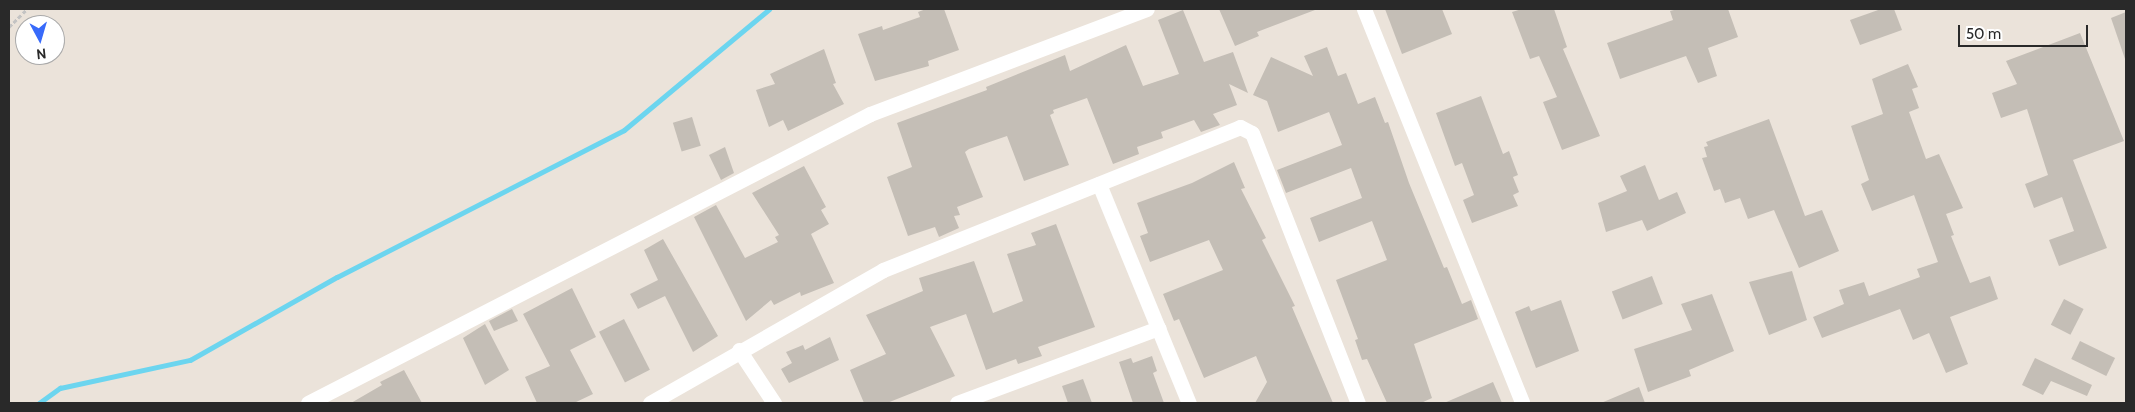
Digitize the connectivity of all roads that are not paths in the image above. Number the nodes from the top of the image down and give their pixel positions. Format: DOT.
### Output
graph roads {
  1 [pos="1147,9"];
  2 [pos="1364,9"];
  3 [pos="1099,184"];
  4 [pos="1159,328"];
  5 [pos="739,350"];
  6 [pos="308,403"];
  7 [pos="650,403"];
  8 [pos="774,403"];
  9 [pos="957,403"];
  10 [pos="1189,403"];
  11 [pos="1358,403"];
  12 [pos="1522,403"];
  1 -- 6 [label="street"];
  2 -- 12 [label="street"];
  3 -- 4 [label="street"];
  3 -- 5 [label="street"];
  3 -- 11 [label="street"];
  4 -- 9 [label="street"];
  4 -- 10 [label="street"];
  5 -- 7 [label="street"];
  5 -- 8 [label="street"];
}
